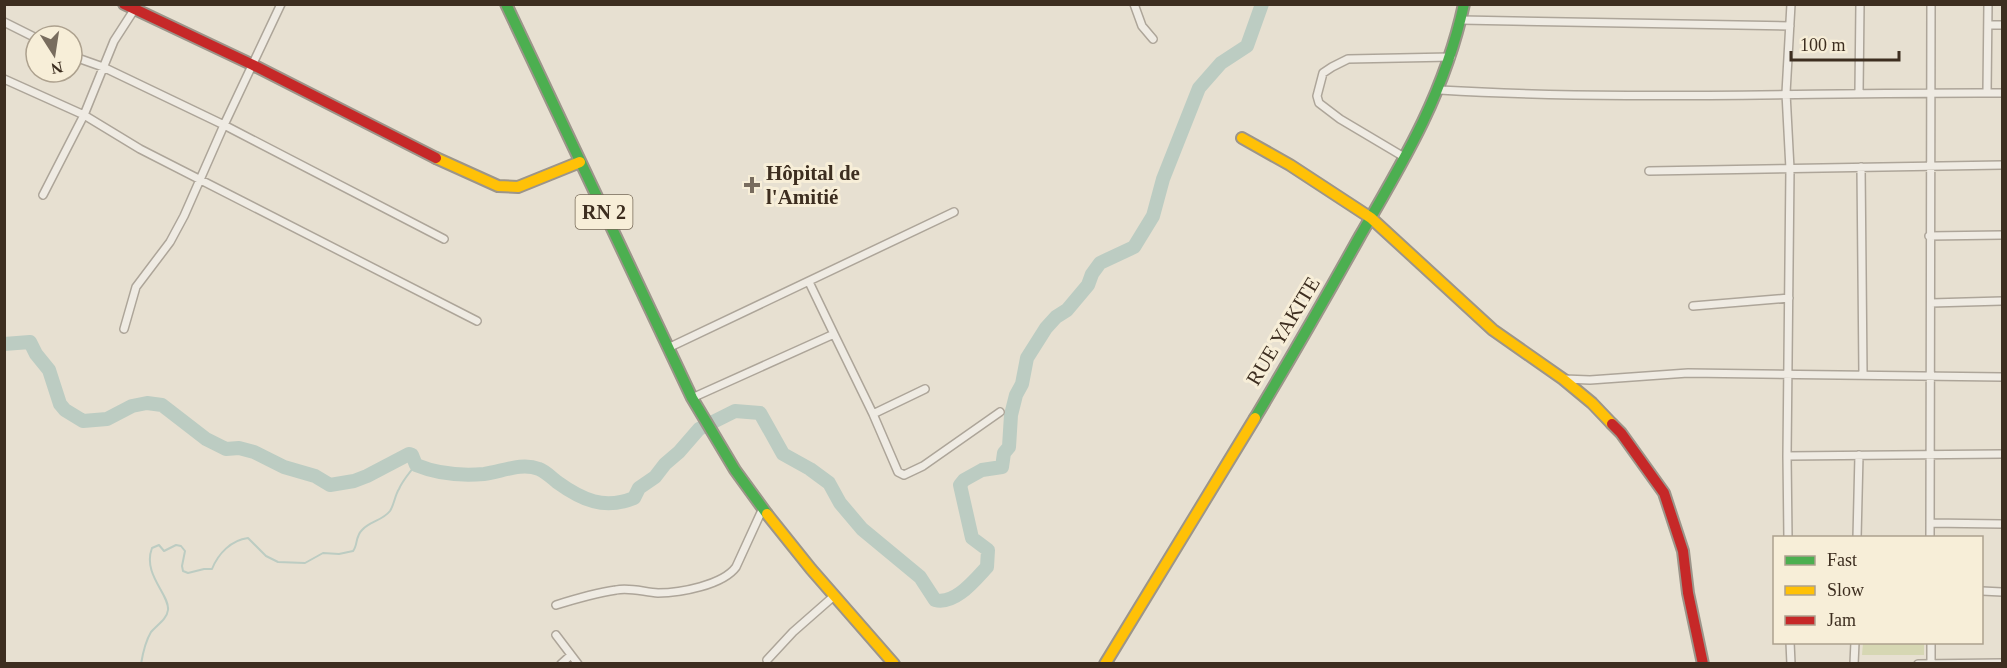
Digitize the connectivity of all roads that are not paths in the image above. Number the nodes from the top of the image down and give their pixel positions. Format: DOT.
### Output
graph roads {
  1 [pos="124,4"];
  2 [pos="281,4"];
  3 [pos="506,4"];
  4 [pos="1134,4"];
  5 [pos="1464,4"];
  6 [pos="1791,4"];
  7 [pos="1860,4"];
  8 [pos="1931,4"];
  9 [pos="1988,4"];
  10 [pos="136,7"];
  11 [pos="1461,20"];
  12 [pos="4,22"];
  13 [pos="1988,25"];
  14 [pos="2002,25"];
  15 [pos="1790,26"];
  16 [pos="24,32"];
  17 [pos="1153,39"];
  18 [pos="1451,57"];
  19 [pos="84,60"];
  20 [pos="253,65"];
  21 [pos="103,67"];
  22 [pos="4,79"];
  23 [pos="1440,90"];
  24 [pos="1859,92"];
  25 [pos="1931,92"];
  26 [pos="1786,93"];
  27 [pos="1987,93"];
  28 [pos="2002,93"];
  29 [pos="84,115"];
  30 [pos="224,125"];
  31 [pos="1242,138"];
  32 [pos="1404,157"];
  33 [pos="580,162"];
  34 [pos="2002,165"];
  35 [pos="1931,166"];
  36 [pos="1861,167"];
  37 [pos="1790,169"];
  38 [pos="1649,171"];
  39 [pos="201,180"];
  40 [pos="43,195"];
  41 [pos="954,212"];
  42 [pos="1371,218"];
  43 [pos="2002,235"];
  44 [pos="1929,236"];
  45 [pos="444,239"];
  46 [pos="809,282"];
  47 [pos="1789,298"];
  48 [pos="2002,301"];
  49 [pos="1931,303"];
  50 [pos="1693,306"];
  51 [pos="477,321"];
  52 [pos="124,329"];
  53 [pos="834,334"];
  54 [pos="668,348"];
  55 [pos="1787,374"];
  56 [pos="1863,374"];
  57 [pos="1930,376"];
  58 [pos="2002,377"];
  59 [pos="1563,379"];
  60 [pos="925,389"];
  61 [pos="692,398"];
  62 [pos="1000,412"];
  63 [pos="873,414"];
  64 [pos="2002,454"];
  65 [pos="1859,455"];
  66 [pos="1930,455"];
  67 [pos="1787,456"];
  68 [pos="762,508"];
  69 [pos="1930,523"];
  70 [pos="2002,524"];
  71 [pos="1788,536"];
  72 [pos="1857,536"];
  73 [pos="1930,536"];
  74 [pos="1983,591"];
  75 [pos="2002,592"];
  76 [pos="834,596"];
  77 [pos="556,605"];
  78 [pos="556,635"];
  79 [pos="1790,644"];
  80 [pos="1855,644"];
  81 [pos="1930,644"];
  82 [pos="571,655"];
  83 [pos="767,660"];
  84 [pos="561,663"];
  85 [pos="578,663"];
  86 [pos="894,663"];
  87 [pos="1106,663"];
  88 [pos="1703,663"];
  89 [pos="1791,663"];
  90 [pos="1854,663"];
  91 [pos="1918,663"];
  92 [pos="1931,663"];
  93 [pos="2002,663"];
  1 -- 10 [label="main road"];
  2 -- 20 [label="street"];
  3 -- 33 [label="main road, RN 2"];
  4 -- 17 [label="street"];
  5 -- 11 [label="main road, RUE YAKITE"];
  6 -- 15 [label="street"];
  7 -- 24 [label="street"];
  8 -- 25 [label="street"];
  9 -- 13 [label="street"];
  10 -- 20 [label="main road"];
  10 -- 21 [label="street"];
  11 -- 15 [label="street"];
  11 -- 18 [label="main road, RUE YAKITE"];
  12 -- 16 [label="street"];
  13 -- 14 [label="street"];
  13 -- 27 [label="street"];
  15 -- 26 [label="street"];
  18 -- 23 [label="main road, RUE YAKITE"];
  18 -- 32 [label="street"];
  19 -- 21 [label="street"];
  20 -- 30 [label="street"];
  20 -- 33 [label="main road"];
  21 -- 29 [label="street"];
  21 -- 30 [label="street"];
  22 -- 29 [label="street"];
  23 -- 26 [label="street"];
  23 -- 32 [label="main road, RUE YAKITE"];
  24 -- 25 [label="street"];
  24 -- 26 [label="street"];
  25 -- 27 [label="street"];
  25 -- 35 [label="street"];
  26 -- 37 [label="street"];
  27 -- 28 [label="street"];
  29 -- 39 [label="street"];
  29 -- 40 [label="street"];
  30 -- 39 [label="street"];
  30 -- 45 [label="street"];
  31 -- 42 [label="main road"];
  32 -- 42 [label="main road, RUE YAKITE"];
  33 -- 54 [label="main road, RN 2"];
  34 -- 35 [label="street"];
  35 -- 36 [label="street"];
  35 -- 44 [label="street"];
  36 -- 37 [label="street"];
  36 -- 56 [label="street"];
  37 -- 38 [label="street"];
  37 -- 47 [label="street"];
  39 -- 51 [label="street"];
  39 -- 52 [label="street"];
  41 -- 46 [label="street"];
  42 -- 59 [label="main road"];
  42 -- 87 [label="main road, RUE YAKITE"];
  43 -- 44 [label="street"];
  44 -- 49 [label="street"];
  46 -- 53 [label="street"];
  46 -- 54 [label="street"];
  47 -- 50 [label="street"];
  47 -- 55 [label="street"];
  48 -- 49 [label="street"];
  49 -- 57 [label="street"];
  53 -- 61 [label="street"];
  53 -- 63 [label="street"];
  54 -- 61 [label="main road, RN 2"];
  55 -- 56 [label="street"];
  55 -- 59 [label="street"];
  55 -- 67 [label="street"];
  56 -- 57 [label="street"];
  57 -- 58 [label="street"];
  57 -- 66 [label="street"];
  59 -- 88 [label="main road"];
  60 -- 63 [label="street"];
  61 -- 68 [label="main road, RN 2"];
  62 -- 63 [label="street"];
  64 -- 66 [label="street"];
  65 -- 66 [label="street"];
  65 -- 67 [label="street"];
  65 -- 72 [label="street"];
  66 -- 69 [label="street"];
  67 -- 71 [label="street"];
  68 -- 76 [label="main road, RN 2"];
  68 -- 77 [label="street"];
  69 -- 70 [label="street"];
  69 -- 73 [label="street"];
  74 -- 75 [label="street"];
  76 -- 83 [label="street"];
  76 -- 86 [label="main road, RN 2"];
  78 -- 82 [label="street"];
  79 -- 89 [label="street"];
  80 -- 90 [label="street"];
  81 -- 92 [label="street"];
  82 -- 84 [label="street"];
  82 -- 85 [label="street"];
  91 -- 92 [label="street"];
  92 -- 93 [label="street"];
}
